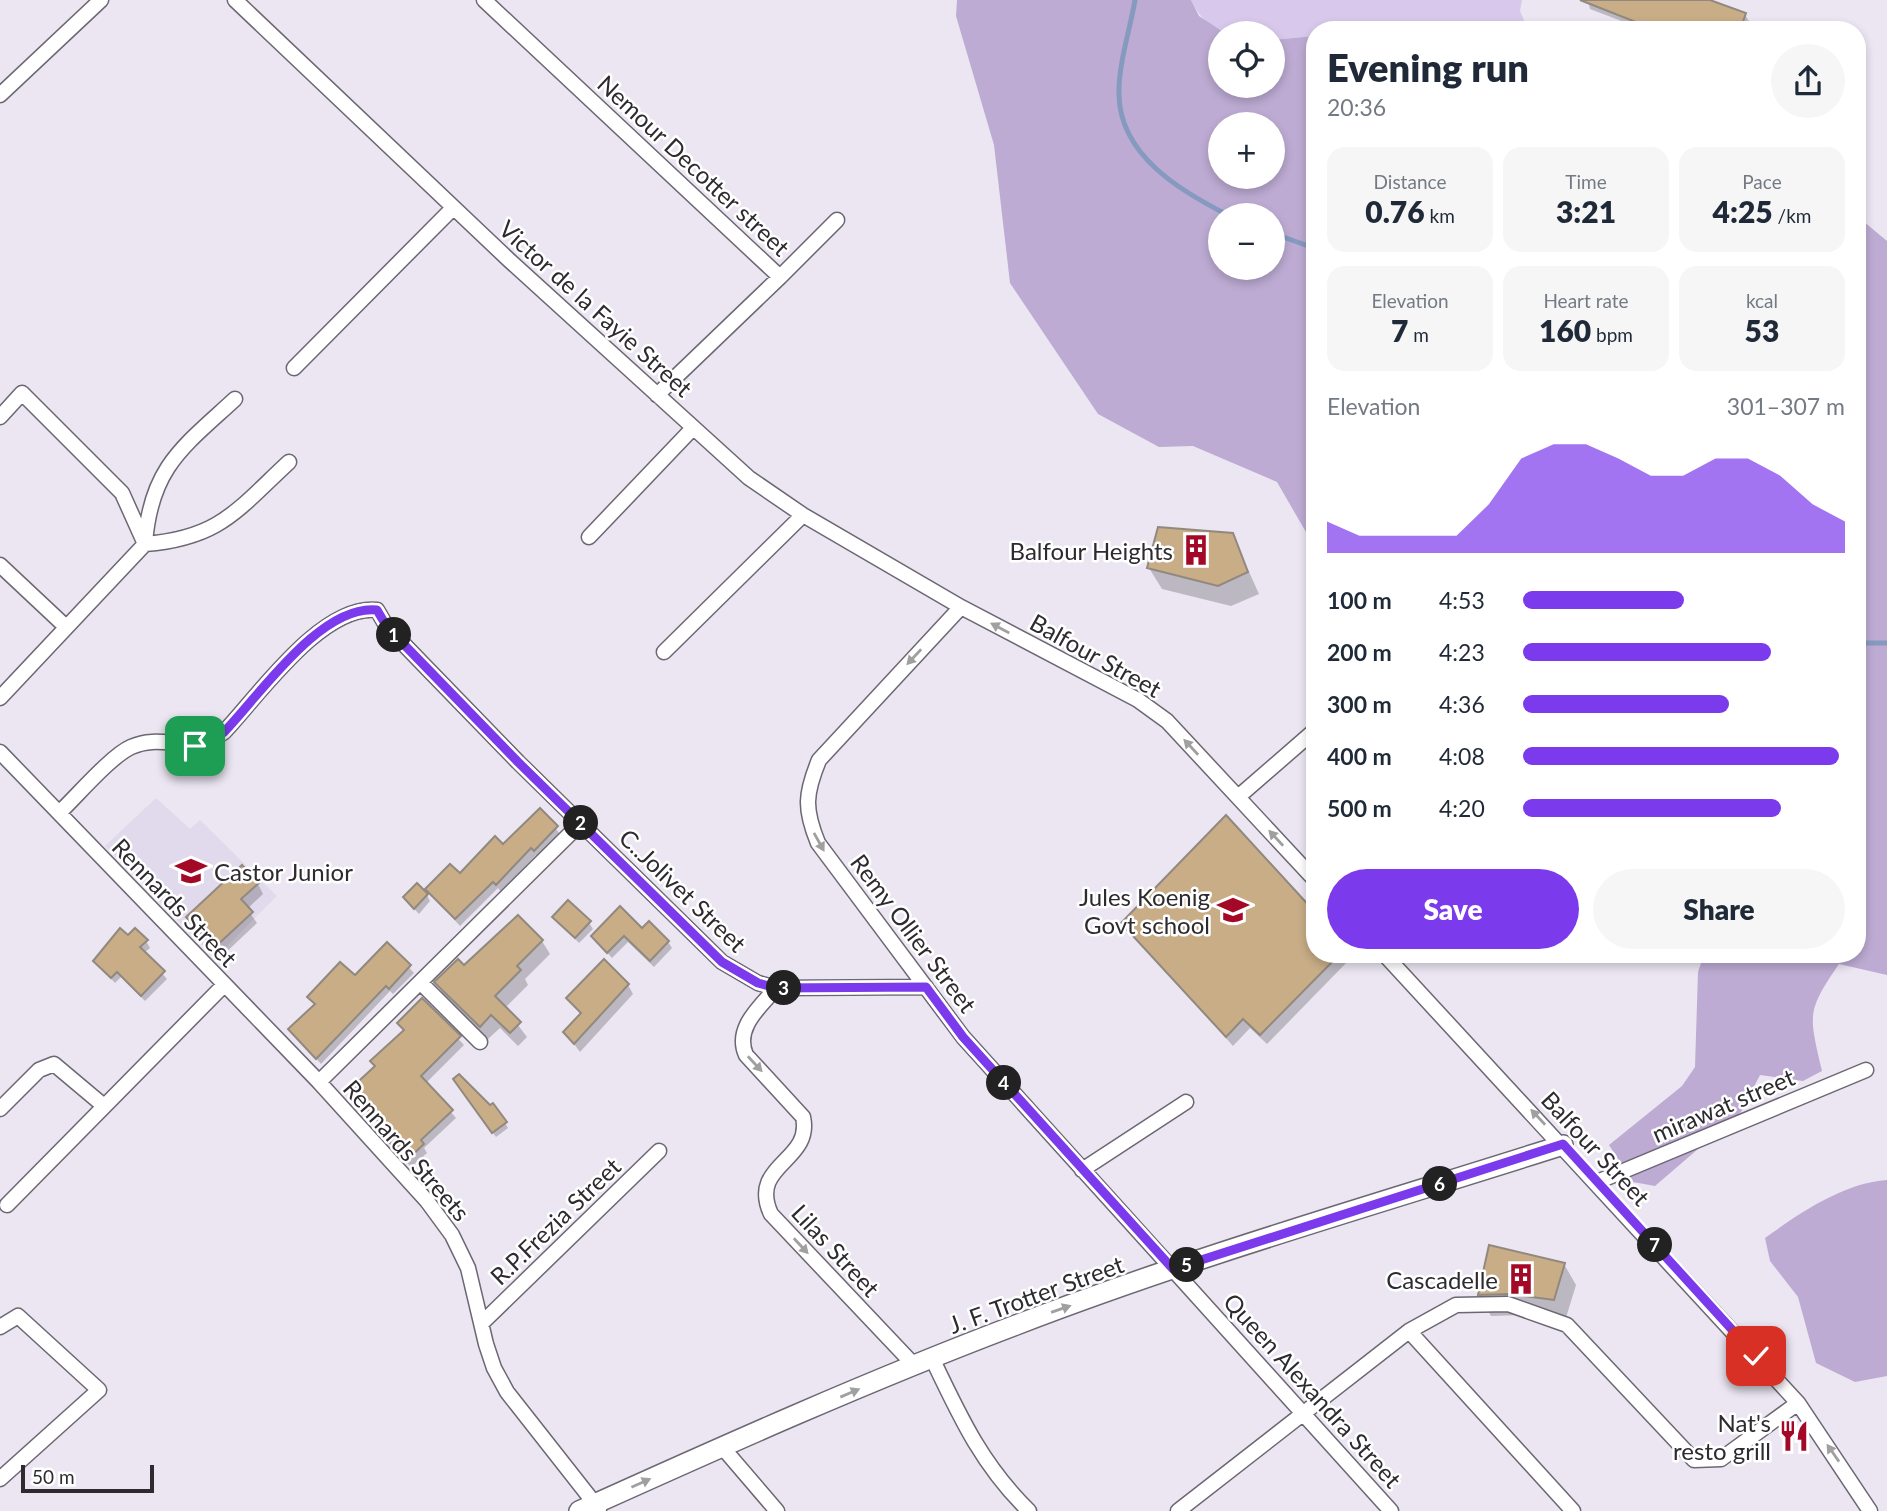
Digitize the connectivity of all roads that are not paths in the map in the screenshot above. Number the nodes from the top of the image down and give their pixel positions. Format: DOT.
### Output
graph roads {
  1 [pos="102,0"];
  2 [pos="235,0"];
  3 [pos="484,0"];
  4 [pos="0,95"];
  5 [pos="453,208"];
  6 [pos="837,220"];
  7 [pos="779,277"];
  8 [pos="294,368"];
  9 [pos="657,395"];
  10 [pos="235,399"];
  11 [pos="0,417"];
  12 [pos="694,428"];
  13 [pos="289,462"];
  14 [pos="803,515"];
  15 [pos="589,537"];
  16 [pos="145,544"];
  17 [pos="0,565"];
  18 [pos="961,607"];
  19 [pos="65,626"];
  20 [pos="664,652"];
  21 [pos="0,698"];
  22 [pos="1306,738"];
  23 [pos="0,752"];
  24 [pos="1238,797"];
  25 [pos="58,813"];
  26 [pos="581,823"];
  27 [pos="1306,870"];
  28 [pos="1392,963"];
  29 [pos="420,982"];
  30 [pos="223,986"];
  31 [pos="926,987"];
  32 [pos="776,988"];
  33 [pos="480,1042"];
  34 [pos="1866,1070"];
  35 [pos="319,1082"];
  36 [pos="1186,1102"];
  37 [pos="104,1106"];
  38 [pos="0,1109"];
  39 [pos="1563,1144"];
  40 [pos="659,1151"];
  41 [pos="1083,1170"];
  42 [pos="1597,1182"];
  43 [pos="7,1205"];
  44 [pos="1173,1269"];
  45 [pos="482,1323"];
  46 [pos="0,1327"];
  47 [pos="1409,1331"];
  48 [pos="923,1362"];
  49 [pos="1798,1403"];
  50 [pos="1303,1412"];
  51 [pos="723,1448"];
  52 [pos="0,1479"];
  53 [pos="591,1509"];
  54 [pos="776,1511"];
  55 [pos="1029,1511"];
  56 [pos="1178,1511"];
  57 [pos="1391,1511"];
  58 [pos="1573,1511"];
  59 [pos="1870,1511"];
  1 -- 4 [label="street"];
  2 -- 5 [label="street, Victor de la Fayie Street"];
  3 -- 7 [label="street, Nemour Decotter street"];
  5 -- 8 [label="street"];
  5 -- 9 [label="street, Victor de la Fayie Street"];
  6 -- 7 [label="street"];
  7 -- 9 [label="street, Nemour Decotter street"];
  9 -- 12 [label="street, Victor de la Fayie Street"];
  10 -- 16 [label="street"];
  11 -- 16 [label="street"];
  12 -- 14 [label="street, Victor de la Fayie Street"];
  12 -- 15 [label="street"];
  13 -- 16 [label="street"];
  14 -- 18 [label="street, Victor de la Fayie Street"];
  14 -- 20 [label="street"];
  16 -- 19 [label="street"];
  17 -- 19 [label="street"];
  24 -- 18 [label="street, Balfour Street, one-way"];
  18 -- 31 [label="street, Remy Ollier Street, one-way"];
  19 -- 21 [label="street"];
  22 -- 24 [label="street"];
  23 -- 25 [label="street, Rennards Street"];
  27 -- 24 [label="street, Balfour Street, one-way"];
  25 -- 26 [label="street, C..Jolivet Street"];
  25 -- 30 [label="street, Rennards Street"];
  26 -- 29 [label="street"];
  26 -- 32 [label="street, C..Jolivet Street"];
  39 -- 28 [label="street, Balfour Street, one-way"];
  29 -- 33 [label="street"];
  29 -- 35 [label="street"];
  30 -- 35 [label="street, Rennards Street"];
  30 -- 37 [label="street"];
  31 -- 32 [label="street, C..Jolivet Street"];
  31 -- 41 [label="street, Remy Ollier Street"];
  32 -- 48 [label="street, Lilas Street, one-way"];
  34 -- 42 [label="street, mirawat street"];
  35 -- 45 [label="street, Rennards Streets"];
  36 -- 41 [label="street"];
  37 -- 38 [label="street"];
  37 -- 43 [label="street"];
  39 -- 42 [label="street, Balfour Street"];
  39 -- 44 [label="street, J. F. Trotter Street"];
  40 -- 45 [label="street, R.P.Frezia Street"];
  41 -- 44 [label="street, Remy Ollier Street"];
  42 -- 49 [label="street, Balfour Street"];
  48 -- 44 [label="street, J. F. Trotter Street, one-way"];
  44 -- 50 [label="street, Queen Alexandra Street"];
  45 -- 53 [label="street, Rennards Streets"];
  46 -- 52 [label="street"];
  47 -- 49 [label="street"];
  47 -- 50 [label="street"];
  47 -- 58 [label="street"];
  51 -- 48 [label="street, J. F. Trotter Street, one-way"];
  48 -- 55 [label="street"];
  59 -- 49 [label="street, Balfour Street, one-way"];
  50 -- 56 [label="street"];
  50 -- 57 [label="street, Queen Alexandra Street"];
  53 -- 51 [label="street, J. F. Trotter Street, one-way"];
  51 -- 54 [label="street"];
}
